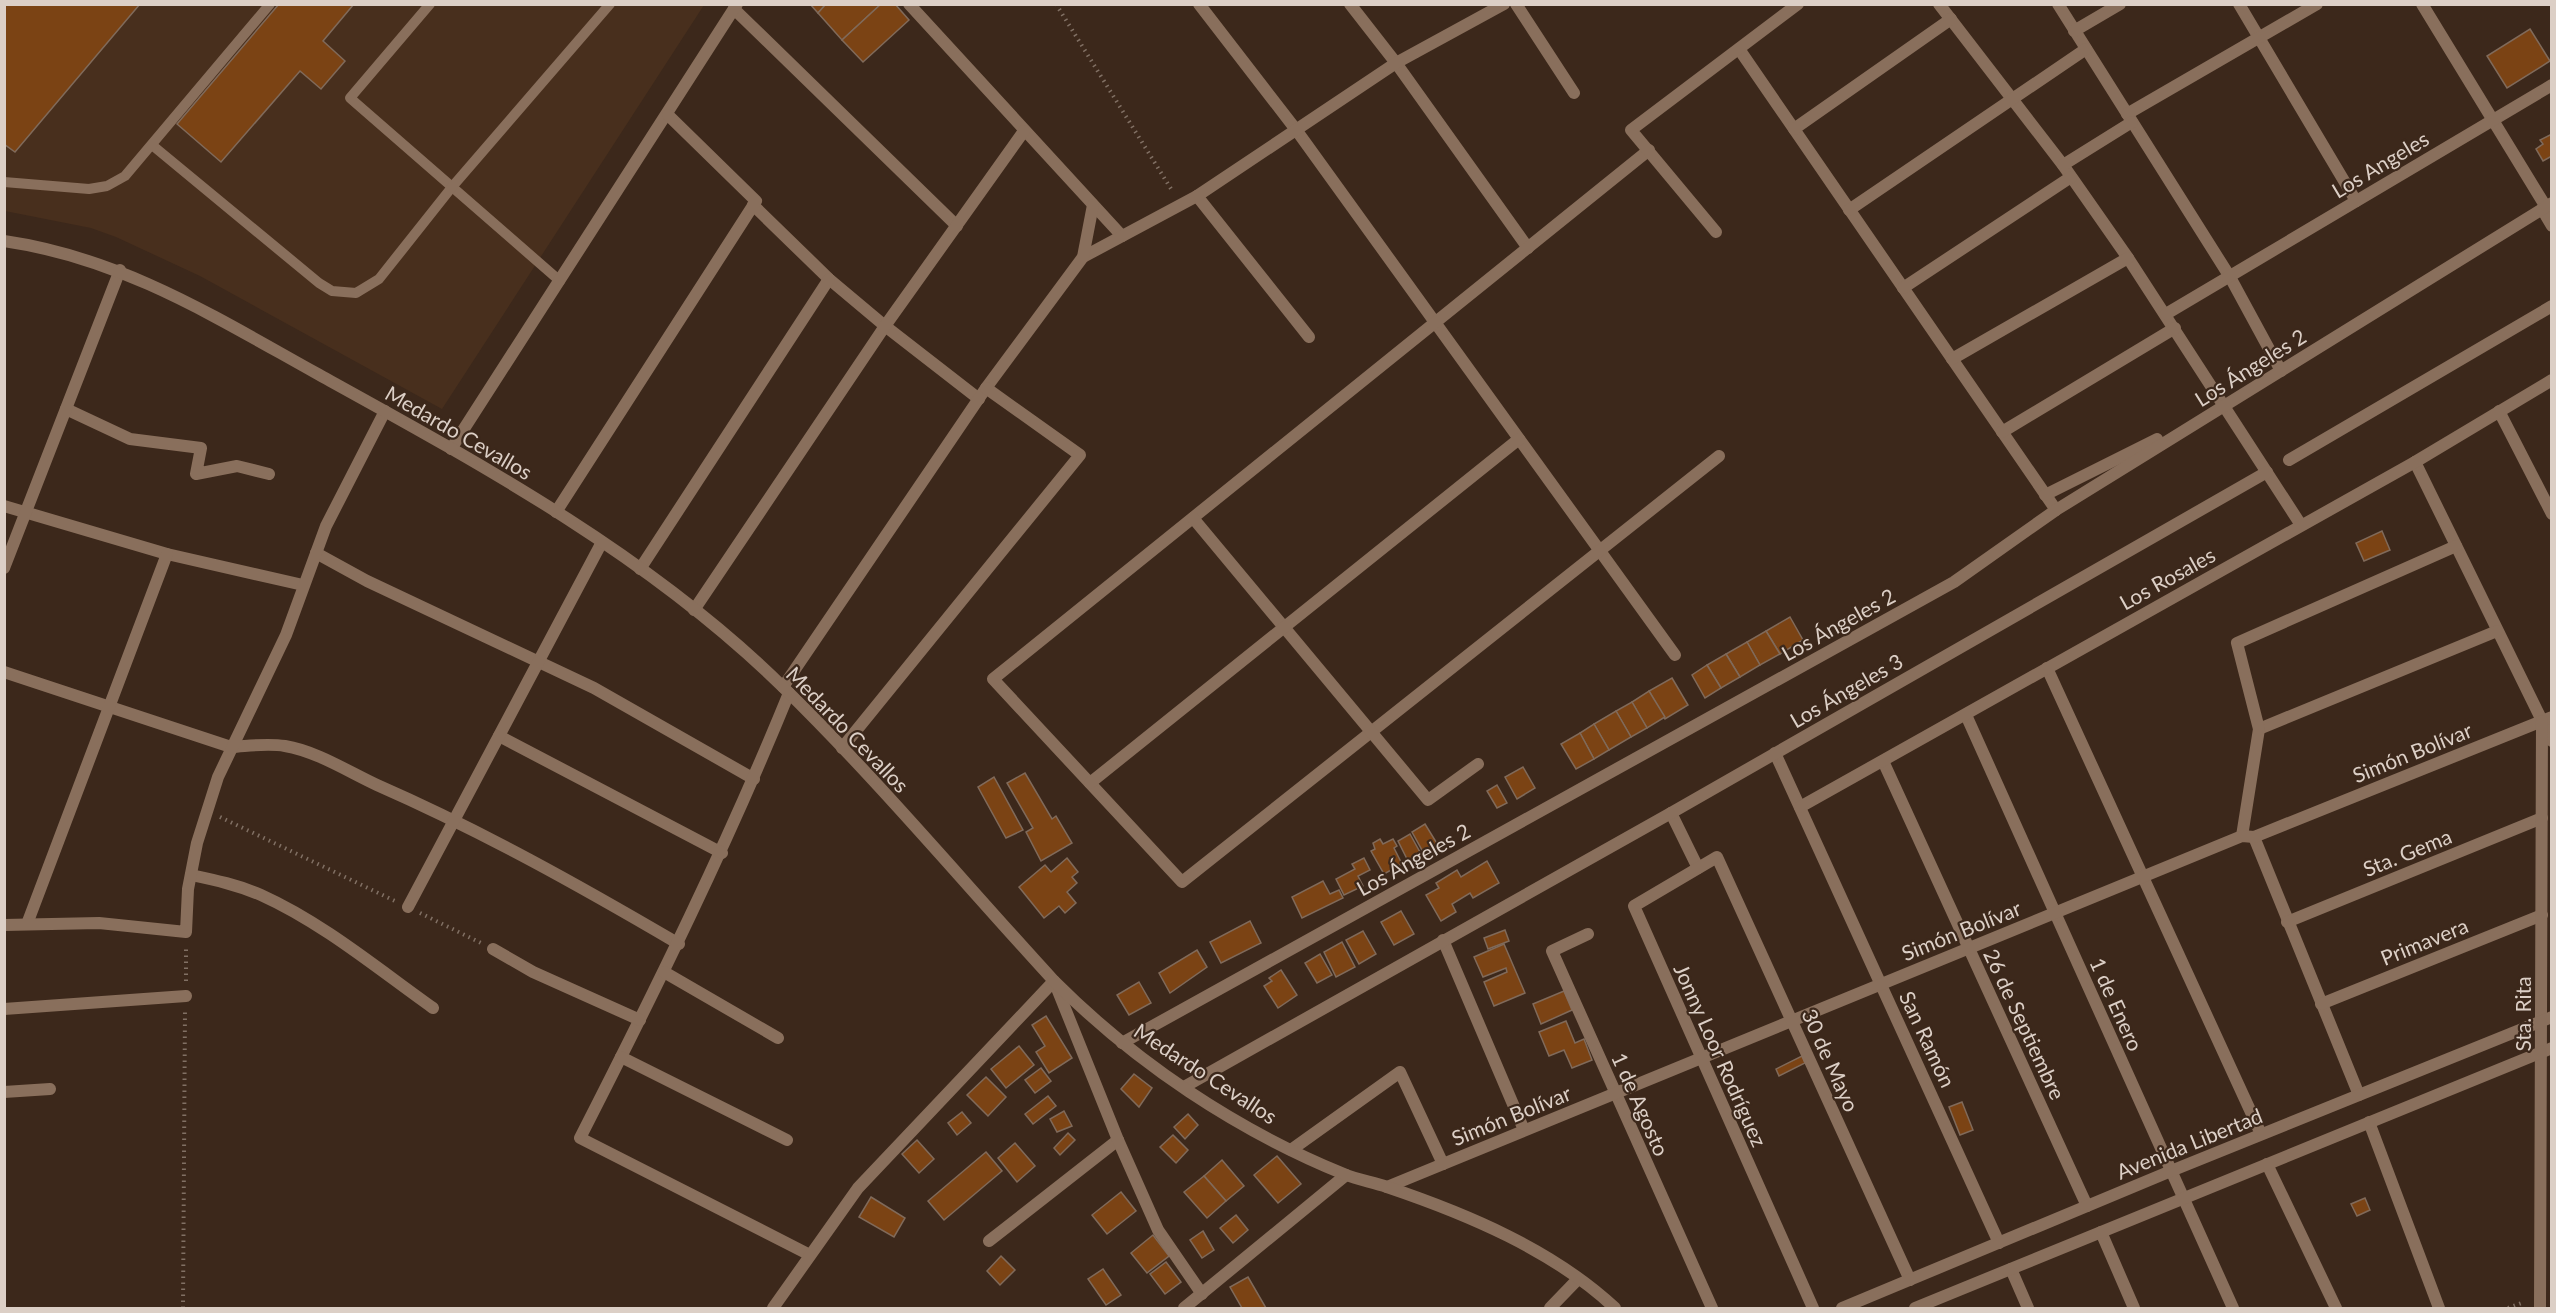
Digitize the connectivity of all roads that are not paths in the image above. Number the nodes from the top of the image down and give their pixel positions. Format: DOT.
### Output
graph roads {
  1 [pos="270,4"];
  2 [pos="430,4"];
  3 [pos="610,4"];
  4 [pos="909,4"];
  5 [pos="1199,4"];
  6 [pos="1350,4"];
  7 [pos="1504,4"];
  8 [pos="1516,4"];
  9 [pos="1797,4"];
  10 [pos="1939,4"];
  11 [pos="2058,4"];
  12 [pos="2120,4"];
  13 [pos="2239,4"];
  14 [pos="2317,4"];
  15 [pos="2422,4"];
  16 [pos="735,7"];
  17 [pos="1951,19"];
  18 [pos="2074,31"];
  19 [pos="2259,38"];
  20 [pos="1739,49"];
  21 [pos="2086,49"];
  22 [pos="1396,63"];
  23 [pos="2552,85"];
  24 [pos="1574,93"];
  25 [pos="2012,97"];
  26 [pos="668,115"];
  27 [pos="2129,118"];
  28 [pos="2493,120"];
  29 [pos="1794,129"];
  30 [pos="1024,131"];
  31 [pos="1297,131"];
  32 [pos="152,145"];
  33 [pos="1649,150"];
  34 [pos="2063,165"];
  35 [pos="2071,177"];
  36 [pos="4,182"];
  37 [pos="453,187"];
  38 [pos="1197,196"];
  39 [pos="2356,201"];
  40 [pos="1093,205"];
  41 [pos="753,206"];
  42 [pos="2546,206"];
  43 [pos="1849,210"];
  44 [pos="957,225"];
  45 [pos="2552,226"];
  46 [pos="1716,232"];
  47 [pos="1122,236"];
  48 [pos="4,241"];
  49 [pos="1528,248"];
  50 [pos="1083,257"];
  51 [pos="2128,258"];
  52 [pos="120,270"];
  53 [pos="2230,277"];
  54 [pos="829,279"];
  55 [pos="560,281"];
  56 [pos="1903,288"];
  57 [pos="2552,306"];
  58 [pos="2166,314"];
  59 [pos="885,326"];
  60 [pos="2175,328"];
  61 [pos="1309,337"];
  62 [pos="1952,360"];
  63 [pos="2281,371"];
  64 [pos="2552,380"];
  65 [pos="986,388"];
  66 [pos="979,399"];
  67 [pos="2223,407"];
  68 [pos="66,409"];
  69 [pos="385,411"];
  70 [pos="2499,411"];
  71 [pos="2002,432"];
  72 [pos="1519,439"];
  73 [pos="451,448"];
  74 [pos="1719,456"];
  75 [pos="2289,460"];
  76 [pos="2415,462"];
  77 [pos="2267,472"];
  78 [pos="269,474"];
  79 [pos="2045,495"];
  80 [pos="4,506"];
  81 [pos="2056,510"];
  82 [pos="555,512"];
  83 [pos="26,513"];
  84 [pos="2552,514"];
  85 [pos="1192,518"];
  86 [pos="2301,525"];
  87 [pos="602,542"];
  88 [pos="2456,546"];
  89 [pos="1600,551"];
  90 [pos="316,553"];
  91 [pos="167,554"];
  92 [pos="4,568"];
  93 [pos="640,569"];
  94 [pos="303,585"];
  95 [pos="694,610"];
  96 [pos="1284,627"];
  97 [pos="2498,631"];
  98 [pos="1675,655"];
  99 [pos="538,662"];
  100 [pos="2047,668"];
  101 [pos="4,672"];
  102 [pos="786,690"];
  103 [pos="111,707"];
  104 [pos="1965,715"];
  105 [pos="2547,719"];
  106 [pos="2259,729"];
  107 [pos="1371,732"];
  108 [pos="499,736"];
  109 [pos="2552,741"];
  110 [pos="231,747"];
  111 [pos="842,747"];
  112 [pos="1775,753"];
  113 [pos="1883,761"];
  114 [pos="1478,764"];
  115 [pos="754,778"];
  116 [pos="1090,783"];
  117 [pos="1800,807"];
  118 [pos="1671,813"];
  119 [pos="2542,818"];
  120 [pos="454,819"];
  121 [pos="2248,836"];
  122 [pos="722,853"];
  123 [pos="1717,857"];
  124 [pos="1698,868"];
  125 [pos="191,875"];
  126 [pos="2144,876"];
  127 [pos="408,907"];
  128 [pos="2054,913"];
  129 [pos="2542,915"];
  130 [pos="2287,922"];
  131 [pos="27,924"];
  132 [pos="4,925"];
  133 [pos="1588,934"];
  134 [pos="1443,940"];
  135 [pos="679,944"];
  136 [pos="1969,948"];
  137 [pos="493,949"];
  138 [pos="664,972"];
  139 [pos="1054,981"];
  140 [pos="1881,984"];
  141 [pos="186,996"];
  142 [pos="2321,1004"];
  143 [pos="433,1008"];
  144 [pos="4,1009"];
  145 [pos="2546,1019"];
  146 [pos="640,1020"];
  147 [pos="1792,1021"];
  148 [pos="778,1038"];
  149 [pos="1122,1042"];
  150 [pos="2546,1050"];
  151 [pos="621,1058"];
  152 [pos="1700,1058"];
  153 [pos="1184,1087"];
  154 [pos="50,1089"];
  155 [pos="4,1092"];
  156 [pos="1614,1094"];
  157 [pos="2359,1095"];
  158 [pos="2369,1122"];
  159 [pos="1524,1130"];
  160 [pos="2261,1134"];
  161 [pos="787,1140"];
  162 [pos="1118,1140"];
  163 [pos="1291,1150"];
  164 [pos="1443,1164"];
  165 [pos="2267,1164"];
  166 [pos="2170,1171"];
  167 [pos="1346,1175"];
  168 [pos="1387,1187"];
  169 [pos="2183,1198"];
  170 [pos="2087,1206"];
  171 [pos="2101,1232"];
  172 [pos="989,1241"];
  173 [pos="1999,1243"];
  174 [pos="810,1255"];
  175 [pos="2011,1269"];
  176 [pos="1578,1279"];
  177 [pos="1910,1280"];
  178 [pos="1202,1294"];
  179 [pos="1922,1307"];
  180 [pos="772,1308"];
  181 [pos="1184,1308"];
  182 [pos="1550,1308"];
  183 [pos="1615,1308"];
  184 [pos="1712,1308"];
  185 [pos="1813,1308"];
  186 [pos="1842,1308"];
  187 [pos="2028,1308"];
  188 [pos="2134,1308"];
  189 [pos="2233,1308"];
  190 [pos="2336,1308"];
  191 [pos="2439,1308"];
  192 [pos="2540,1308"];
  1 -- 32 [label="lane"];
  2 -- 37 [label="lane"];
  3 -- 37 [label="lane"];
  4 -- 30 [label="street"];
  5 -- 31 [label="street"];
  6 -- 22 [label="street"];
  7 -- 22 [label="street"];
  8 -- 24 [label="street"];
  9 -- 20 [label="street"];
  10 -- 17 [label="street"];
  11 -- 18 [label="street"];
  12 -- 18 [label="street"];
  13 -- 19 [label="street"];
  14 -- 19 [label="street"];
  15 -- 28 [label="street"];
  16 -- 26 [label="street"];
  16 -- 44 [label="street"];
  17 -- 25 [label="street"];
  17 -- 29 [label="street"];
  18 -- 21 [label="street"];
  19 -- 27 [label="street"];
  19 -- 39 [label="street"];
  20 -- 29 [label="street"];
  20 -- 33 [label="street"];
  21 -- 25 [label="street"];
  21 -- 27 [label="street"];
  22 -- 31 [label="street"];
  22 -- 49 [label="street"];
  23 -- 28 [label="street, Los Angeles"];
  25 -- 34 [label="street"];
  25 -- 43 [label="street"];
  26 -- 41 [label="street"];
  26 -- 55 [label="street"];
  27 -- 34 [label="street"];
  27 -- 53 [label="street"];
  28 -- 39 [label="street, Los Angeles"];
  28 -- 42 [label="street"];
  29 -- 43 [label="street"];
  30 -- 40 [label="street"];
  30 -- 44 [label="street"];
  31 -- 38 [label="street"];
  31 -- 72 [label="street"];
  32 -- 36 [label="lane"];
  32 -- 37 [label="lane"];
  33 -- 46 [label="street"];
  33 -- 49 [label="street"];
  34 -- 35 [label="street"];
  35 -- 51 [label="street"];
  35 -- 56 [label="street"];
  37 -- 55 [label="lane"];
  38 -- 47 [label="street"];
  38 -- 61 [label="street"];
  39 -- 53 [label="street, Los Angeles"];
  40 -- 47 [label="street"];
  40 -- 50 [label="street"];
  41 -- 54 [label="street"];
  41 -- 82 [label="street"];
  42 -- 45 [label="street"];
  42 -- 63 [label="street, Los Ángeles 2"];
  43 -- 56 [label="street"];
  44 -- 59 [label="street"];
  47 -- 50 [label="street"];
  48 -- 52 [label="street, Medardo Cevallos"];
  49 -- 85 [label="street"];
  50 -- 65 [label="street"];
  51 -- 58 [label="street"];
  51 -- 62 [label="street"];
  52 -- 68 [label="street"];
  52 -- 69 [label="street, Medardo Cevallos"];
  53 -- 58 [label="street, Los Angeles"];
  53 -- 63 [label="street"];
  54 -- 59 [label="street"];
  54 -- 93 [label="street"];
  55 -- 73 [label="street"];
  56 -- 62 [label="street"];
  57 -- 75 [label="street"];
  58 -- 60 [label="street"];
  59 -- 66 [label="street"];
  59 -- 95 [label="street"];
  60 -- 67 [label="street"];
  60 -- 71 [label="street"];
  62 -- 71 [label="street"];
  63 -- 67 [label="street, Los Ángeles 2"];
  64 -- 70 [label="street, Los Rosales"];
  65 -- 66 [label="street"];
  65 -- 111 [label="street"];
  66 -- 102 [label="street"];
  67 -- 77 [label="street"];
  67 -- 79 [label="street"];
  67 -- 81 [label="street, Los Ángeles 2"];
  68 -- 78 [label="street"];
  68 -- 83 [label="street"];
  69 -- 73 [label="street, Medardo Cevallos"];
  69 -- 90 [label="street"];
  70 -- 76 [label="street, Los Rosales"];
  70 -- 84 [label="street"];
  71 -- 79 [label="street"];
  72 -- 89 [label="street"];
  72 -- 96 [label="street"];
  73 -- 82 [label="street, Medardo Cevallos"];
  74 -- 89 [label="street"];
  76 -- 86 [label="street, Los Rosales"];
  76 -- 88 [label="street"];
  77 -- 86 [label="street"];
  77 -- 112 [label="street, Los Ángeles 3"];
  79 -- 81 [label="street"];
  80 -- 83 [label="street"];
  81 -- 149 [label="street, Los Ángeles 2"];
  82 -- 87 [label="street, Medardo Cevallos"];
  83 -- 91 [label="street"];
  83 -- 92 [label="street"];
  85 -- 96 [label="street"];
  85 -- 116 [label="street"];
  86 -- 100 [label="street, Los Rosales"];
  87 -- 93 [label="street, Medardo Cevallos"];
  87 -- 99 [label="street"];
  88 -- 97 [label="street"];
  88 -- 106 [label="street"];
  89 -- 98 [label="street"];
  89 -- 107 [label="street"];
  90 -- 94 [label="street"];
  90 -- 99 [label="street"];
  91 -- 94 [label="street"];
  91 -- 103 [label="street"];
  93 -- 95 [label="street, Medardo Cevallos"];
  94 -- 110 [label="street"];
  95 -- 102 [label="street, Medardo Cevallos"];
  96 -- 107 [label="street"];
  96 -- 116 [label="street"];
  97 -- 105 [label="street"];
  97 -- 106 [label="street"];
  99 -- 108 [label="street"];
  99 -- 115 [label="street"];
  100 -- 104 [label="street, Los Rosales"];
  100 -- 126 [label="street"];
  101 -- 103 [label="street"];
  102 -- 111 [label="street, Medardo Cevallos"];
  102 -- 115 [label="street"];
  103 -- 110 [label="street"];
  103 -- 131 [label="street"];
  104 -- 113 [label="street, Los Rosales"];
  104 -- 128 [label="street, 1 de Enero"];
  105 -- 109 [label="street"];
  105 -- 119 [label="street, Sta. Rita"];
  105 -- 121 [label="street, Simón Bolívar"];
  106 -- 121 [label="street"];
  107 -- 114 [label="street"];
  107 -- 116 [label="street"];
  108 -- 120 [label="street"];
  108 -- 122 [label="street"];
  110 -- 120 [label="street"];
  110 -- 125 [label="street"];
  111 -- 139 [label="street, Medardo Cevallos"];
  112 -- 117 [label="street, San Ramón"];
  112 -- 118 [label="street, Los Ángeles 3"];
  113 -- 117 [label="street, Los Rosales"];
  113 -- 136 [label="street, 26 de Septiembre"];
  115 -- 122 [label="street"];
  117 -- 140 [label="street, San Ramón"];
  118 -- 124 [label="street"];
  118 -- 134 [label="street, Los Ángeles 3"];
  119 -- 129 [label="street, Sta. Rita"];
  119 -- 130 [label="street, Sta. Gema"];
  120 -- 127 [label="street"];
  120 -- 135 [label="street"];
  121 -- 126 [label="street, Simón Bolívar"];
  121 -- 130 [label="street"];
  122 -- 135 [label="street"];
  123 -- 124 [label="street, Jonny Loor Rodríguez"];
  123 -- 147 [label="street, 30 de Mayo"];
  124 -- 152 [label="street, Jonny Loor Rodríguez"];
  125 -- 131 [label="street"];
  125 -- 143 [label="street"];
  126 -- 128 [label="street, Simón Bolívar"];
  126 -- 160 [label="street"];
  128 -- 136 [label="street, Simón Bolívar"];
  128 -- 166 [label="street, 1 de Enero"];
  129 -- 142 [label="street, Primavera"];
  129 -- 145 [label="street, Sta. Rita"];
  130 -- 142 [label="street"];
  131 -- 132 [label="street"];
  133 -- 156 [label="street, 1 de Agosto"];
  134 -- 153 [label="street, Los Ángeles 3"];
  134 -- 159 [label="street"];
  135 -- 138 [label="street"];
  136 -- 140 [label="street, Simón Bolívar"];
  136 -- 170 [label="street, 26 de Septiembre"];
  137 -- 146 [label="street"];
  138 -- 146 [label="street"];
  138 -- 148 [label="street"];
  139 -- 149 [label="street, Medardo Cevallos"];
  139 -- 162 [label="street"];
  139 -- 174 [label="street"];
  140 -- 147 [label="street, Simón Bolívar"];
  140 -- 173 [label="street, San Ramón"];
  141 -- 144 [label="street"];
  142 -- 157 [label="street"];
  145 -- 150 [label="street, Sta. Rita"];
  145 -- 157 [label="street, Avenida Libertad"];
  146 -- 151 [label="street"];
  147 -- 152 [label="street, Simón Bolívar"];
  147 -- 177 [label="street, 30 de Mayo"];
  149 -- 153 [label="street, Medardo Cevallos"];
  150 -- 158 [label="street"];
  150 -- 192 [label="street, Sta. Rita"];
  151 -- 161 [label="street"];
  151 -- 174 [label="street"];
  152 -- 156 [label="street, Simón Bolívar"];
  152 -- 185 [label="street, Jonny Loor Rodríguez"];
  153 -- 163 [label="street, Medardo Cevallos"];
  154 -- 155 [label="street"];
  156 -- 159 [label="street, Simón Bolívar"];
  156 -- 184 [label="street, 1 de Agosto"];
  157 -- 160 [label="street, Avenida Libertad"];
  158 -- 165 [label="street"];
  158 -- 191 [label="street"];
  159 -- 164 [label="street, Simón Bolívar"];
  160 -- 166 [label="street, Avenida Libertad"];
  162 -- 172 [label="street"];
  162 -- 178 [label="street"];
  163 -- 164 [label="street"];
  163 -- 167 [label="street, Medardo Cevallos"];
  164 -- 168 [label="street, Simón Bolívar"];
  165 -- 169 [label="street"];
  165 -- 190 [label="street"];
  166 -- 169 [label="street, 1 de Enero"];
  166 -- 170 [label="street, Avenida Libertad"];
  167 -- 168 [label="street, Medardo Cevallos"];
  167 -- 178 [label="street"];
  168 -- 176 [label="street, Medardo Cevallos"];
  169 -- 171 [label="street"];
  169 -- 189 [label="street, 1 de Enero"];
  170 -- 173 [label="street, Avenida Libertad"];
  171 -- 175 [label="street"];
  171 -- 188 [label="street"];
  173 -- 177 [label="street, Avenida Libertad"];
  174 -- 180 [label="street"];
  175 -- 179 [label="street"];
  175 -- 187 [label="street"];
  176 -- 182 [label="street"];
  176 -- 183 [label="street, Medardo Cevallos"];
  177 -- 186 [label="street, Avenida Libertad"];
  178 -- 181 [label="street"];
}
